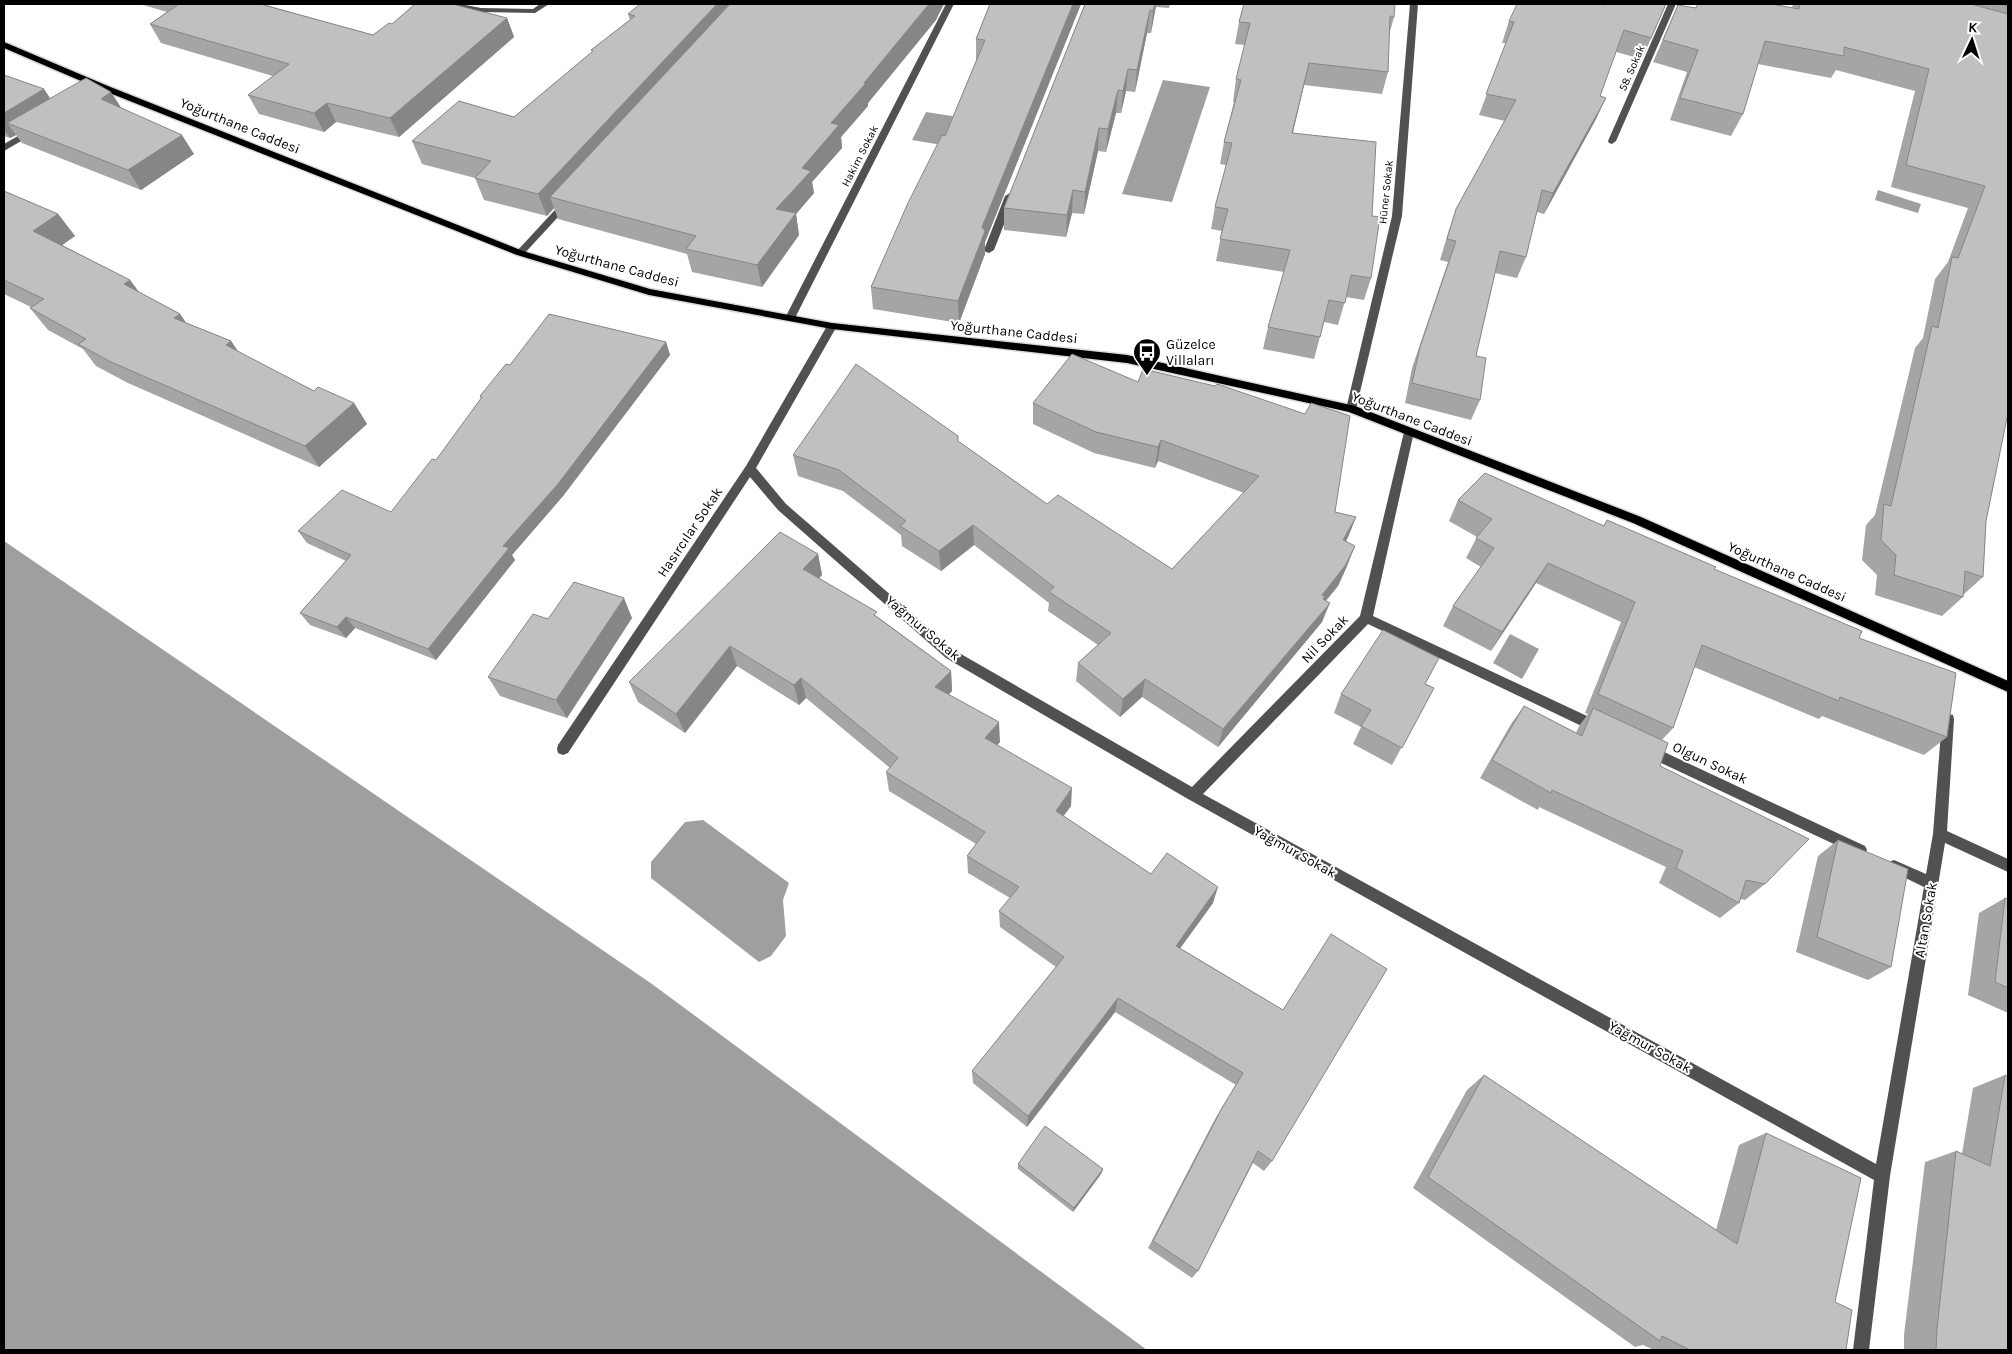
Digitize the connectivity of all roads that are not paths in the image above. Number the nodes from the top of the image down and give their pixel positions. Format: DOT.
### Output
graph roads {
  1 [pos="448,4"];
  2 [pos="545,4"];
  3 [pos="950,4"];
  4 [pos="1414,4"];
  5 [pos="1672,4"];
  6 [pos="4,45"];
  7 [pos="38,128"];
  8 [pos="1612,141"];
  9 [pos="4,148"];
  10 [pos="1014,186"];
  11 [pos="573,195"];
  12 [pos="989,250"];
  13 [pos="520,253"];
  14 [pos="790,318"];
  15 [pos="832,326"];
  16 [pos="1351,408"];
  17 [pos="1409,432"];
  18 [pos="750,469"];
  19 [pos="1366,618"];
  20 [pos="1952,661"];
  21 [pos="1951,678"];
  22 [pos="2008,688"];
  23 [pos="1949,706"];
  24 [pos="1609,732"];
  25 [pos="1636,745"];
  26 [pos="563,749"];
  27 [pos="1193,795"];
  28 [pos="1940,834"];
  29 [pos="2008,866"];
  30 [pos="1932,884"];
  31 [pos="1882,1176"];
  32 [pos="1861,1350"];
  1 -- 2 [label="street"];
  3 -- 14 [label="street, Hakim Sokak"];
  4 -- 16 [label="street, Hüner Sokak"];
  5 -- 8 [label="street, 58. Sokak"];
  6 -- 13 [label="main road, Yoğurthane Caddesi"];
  7 -- 9 [label="street"];
  10 -- 12 [label="street"];
  11 -- 13 [label="street"];
  13 -- 14 [label="main road, Yoğurthane Caddesi"];
  14 -- 15 [label="main road, Yoğurthane Caddesi"];
  15 -- 16 [label="main road, Yoğurthane Caddesi"];
  15 -- 18 [label="street, Hasırcılar Sokak"];
  16 -- 17 [label="main road, Yoğurthane Caddesi"];
  17 -- 19 [label="street, Nil Sokak"];
  17 -- 20 [label="main road, Yoğurthane Caddesi"];
  18 -- 26 [label="street, Hasırcılar Sokak"];
  18 -- 27 [label="street, Yağmur Sokak"];
  19 -- 24 [label="street"];
  19 -- 27 [label="street, Nil Sokak"];
  20 -- 21 [label="street"];
  20 -- 22 [label="main road, Yoğurthane Caddesi"];
  23 -- 28 [label="street, Altan Sokak"];
  25 -- 30 [label="street, Olgun Sokak"];
  27 -- 31 [label="street, Yağmur Sokak"];
  28 -- 29 [label="street"];
  28 -- 30 [label="street, Altan Sokak"];
  30 -- 31 [label="street, Altan Sokak"];
  31 -- 32 [label="street, Altan Sokak"];
}
